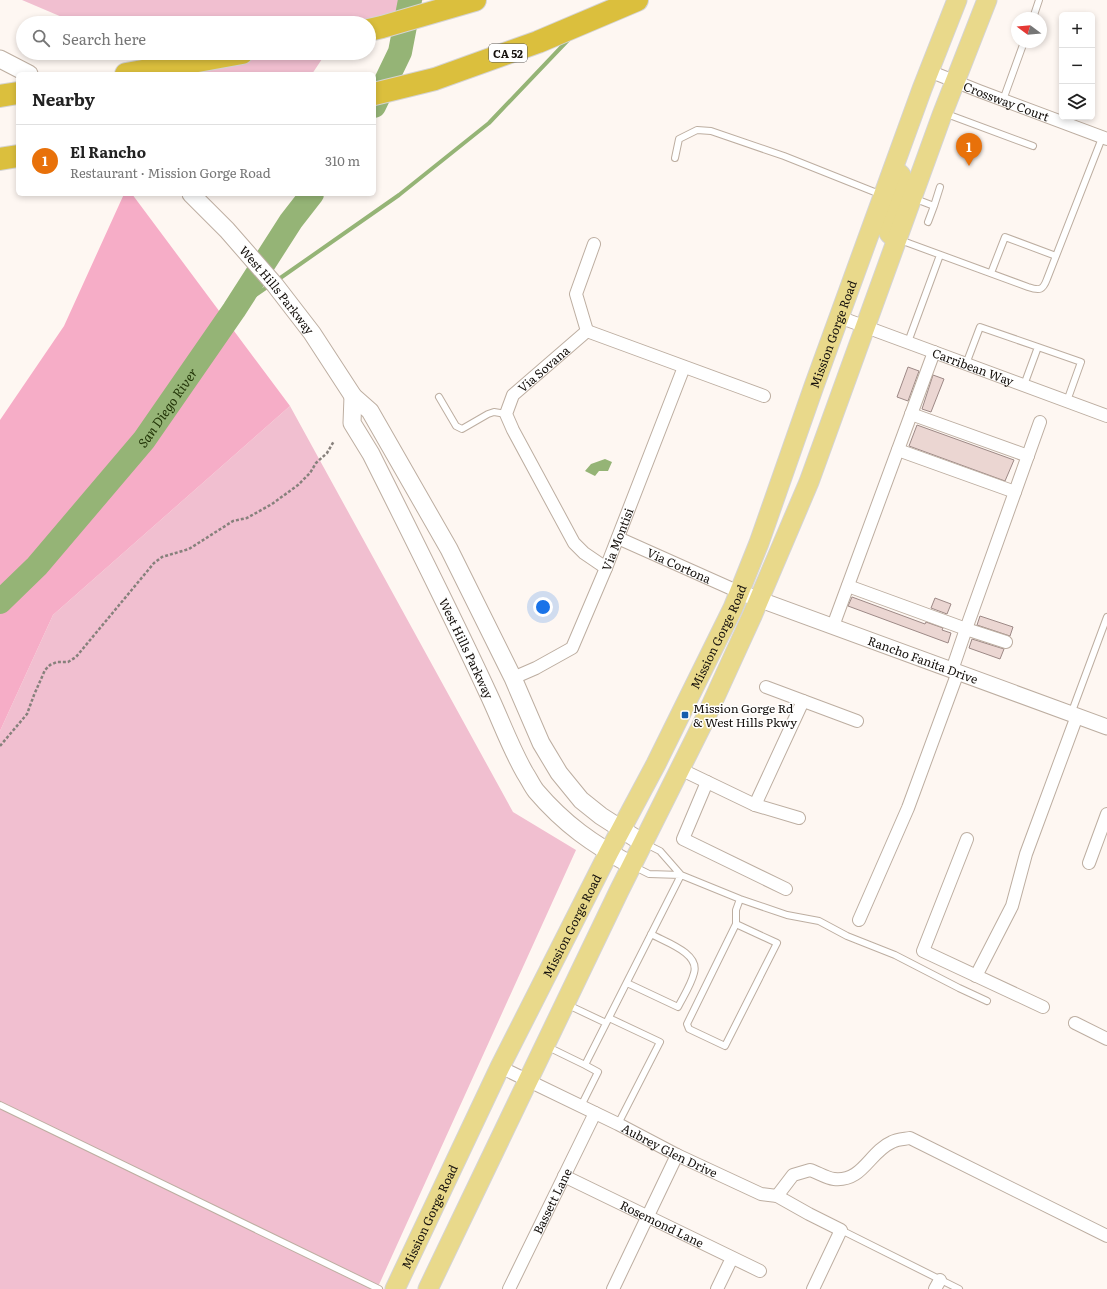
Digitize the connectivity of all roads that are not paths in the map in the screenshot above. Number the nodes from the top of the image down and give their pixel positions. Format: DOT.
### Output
graph roads {
  1 [pos="475,0"];
  2 [pos="637,0"];
  3 [pos="957,0"];
  4 [pos="987,0"];
  5 [pos="1039,0"];
  6 [pos="1035,12"];
  7 [pos="376,28"];
  8 [pos="1022,48"];
  9 [pos="0,59"];
  10 [pos="203,60"];
  11 [pos="929,71"];
  12 [pos="25,72"];
  13 [pos="137,72"];
  14 [pos="955,81"];
  15 [pos="16,93"];
  16 [pos="376,93"];
  17 [pos="0,96"];
  18 [pos="1003,100"];
  19 [pos="942,113"];
  20 [pos="1104,138"];
  21 [pos="1033,146"];
  22 [pos="16,156"];
  23 [pos="674,158"];
  24 [pos="0,159"];
  25 [pos="893,170"];
  26 [pos="940,187"];
  27 [pos="883,195"];
  28 [pos="193,196"];
  29 [pos="912,198"];
  30 [pos="934,206"];
  31 [pos="928,222"];
  32 [pos="896,239"];
  33 [pos="594,244"];
  34 [pos="940,255"];
  35 [pos="1056,256"];
  36 [pos="991,274"];
  37 [pos="839,317"];
  38 [pos="865,326"];
  39 [pos="587,331"];
  40 [pos="908,342"];
  41 [pos="1038,347"];
  42 [pos="934,352"];
  43 [pos="966,364"];
  44 [pos="684,368"];
  45 [pos="1024,385"];
  46 [pos="352,396"];
  47 [pos="764,396"];
  48 [pos="439,397"];
  49 [pos="1067,401"];
  50 [pos="506,414"];
  51 [pos="911,414"];
  52 [pos="1107,416"];
  53 [pos="1040,422"];
  54 [pos="898,450"];
  55 [pos="1028,456"];
  56 [pos="1015,492"];
  57 [pos="618,538"];
  58 [pos="606,568"];
  59 [pos="848,586"];
  60 [pos="740,592"];
  61 [pos="759,599"];
  62 [pos="1107,617"];
  63 [pos="833,626"];
  64 [pos="966,629"];
  65 [pos="1006,642"];
  66 [pos="955,671"];
  67 [pos="513,678"];
  68 [pos="766,687"];
  69 [pos="803,701"];
  70 [pos="1074,715"];
  71 [pos="857,721"];
  72 [pos="1107,727"];
  73 [pos="680,769"];
  74 [pos="706,782"];
  75 [pos="755,805"];
  76 [pos="1107,814"];
  77 [pos="799,818"];
  78 [pos="621,829"];
  79 [pos="967,839"];
  80 [pos="643,842"];
  81 [pos="609,852"];
  82 [pos="1089,863"];
  83 [pos="632,865"];
  84 [pos="681,875"];
  85 [pos="786,889"];
  86 [pos="740,899"];
  87 [pos="860,920"];
  88 [pos="736,924"];
  89 [pos="651,934"];
  90 [pos="976,976"];
  91 [pos="627,983"];
  92 [pos="987,1001"];
  93 [pos="564,1003"];
  94 [pos="1043,1007"];
  95 [pos="608,1020"];
  96 [pos="1075,1023"];
  97 [pos="1107,1038"];
  98 [pos="544,1045"];
  99 [pos="585,1065"];
  100 [pos="500,1067"];
  101 [pos="528,1081"];
  102 [pos="0,1105"];
  103 [pos="580,1106"];
  104 [pos="595,1113"];
  105 [pos="618,1124"];
  106 [pos="677,1155"];
  107 [pos="564,1176"];
  108 [pos="777,1196"];
  109 [pos="648,1217"];
  110 [pos="841,1230"];
  111 [pos="1107,1236"];
  112 [pos="732,1258"];
  113 [pos="760,1271"];
  114 [pos="938,1284"];
  115 [pos="378,1289"];
  116 [pos="395,1289"];
  117 [pos="428,1289"];
  118 [pos="509,1289"];
  119 [pos="612,1289"];
  120 [pos="717,1289"];
  121 [pos="813,1289"];
  122 [pos="958,1289"];
  1 -- 7 [label="highway"];
  2 -- 16 [label="highway, CA 52"];
  3 -- 11 [label="main road, Mission Gorge Road"];
  4 -- 14 [label="main road, Mission Gorge Road"];
  5 -- 6 [label="lane"];
  8 -- 18 [label="lane"];
  9 -- 12 [label="main road"];
  10 -- 13 [label="highway"];
  11 -- 14 [label="street, Crossway Court"];
  11 -- 25 [label="main road, Mission Gorge Road"];
  14 -- 18 [label="street, Crossway Court"];
  14 -- 19 [label="main road, Mission Gorge Road"];
  15 -- 17 [label="highway"];
  18 -- 20 [label="street, Crossway Court"];
  19 -- 21 [label="lane"];
  19 -- 29 [label="main road, Mission Gorge Road"];
  20 -- 35 [label="lane"];
  22 -- 24 [label="highway"];
  23 -- 27 [label="lane"];
  25 -- 27 [label="main road, Mission Gorge Road"];
  25 -- 32 [label="main road"];
  26 -- 30 [label="lane"];
  27 -- 37 [label="main road, Mission Gorge Road"];
  28 -- 46 [label="main road, West Hills Parkway"];
  29 -- 30 [label="lane"];
  29 -- 32 [label="main road, Mission Gorge Road"];
  30 -- 31 [label="lane"];
  32 -- 34 [label="lane"];
  32 -- 38 [label="main road, Mission Gorge Road"];
  33 -- 39 [label="street"];
  34 -- 36 [label="lane"];
  34 -- 40 [label="lane"];
  35 -- 36 [label="lane"];
  35 -- 36 [label="lane"];
  37 -- 38 [label="street, Carribean Way"];
  37 -- 60 [label="main road, Mission Gorge Road"];
  38 -- 40 [label="street, Carribean Way"];
  38 -- 61 [label="main road, Mission Gorge Road"];
  39 -- 44 [label="street"];
  39 -- 50 [label="street, Via Sovana"];
  40 -- 42 [label="street, Carribean Way"];
  41 -- 43 [label="lane"];
  41 -- 45 [label="lane"];
  41 -- 49 [label="lane"];
  42 -- 43 [label="street, Carribean Way"];
  42 -- 51 [label="street"];
  43 -- 45 [label="street, Carribean Way"];
  44 -- 47 [label="street"];
  44 -- 57 [label="street, Via Montisi"];
  45 -- 49 [label="street, Carribean Way"];
  46 -- 67 [label="main road, West Hills Parkway"];
  46 -- 81 [label="main road, West Hills Parkway"];
  48 -- 50 [label="lane"];
  49 -- 52 [label="street, Carribean Way"];
  50 -- 58 [label="street"];
  51 -- 54 [label="street"];
  51 -- 55 [label="street"];
  53 -- 55 [label="street"];
  54 -- 56 [label="street"];
  54 -- 59 [label="street"];
  55 -- 56 [label="street"];
  56 -- 64 [label="street"];
  57 -- 58 [label="street, Via Montisi"];
  57 -- 60 [label="street, Via Cortona"];
  58 -- 67 [label="street, Via Montisi"];
  59 -- 63 [label="street"];
  59 -- 64 [label="street"];
  60 -- 61 [label="street, Rancho Fanita Drive"];
  60 -- 78 [label="main road, Mission Gorge Road"];
  61 -- 63 [label="street, Rancho Fanita Drive"];
  61 -- 73 [label="main road, Mission Gorge Road"];
  62 -- 70 [label="lane"];
  63 -- 66 [label="street, Rancho Fanita Drive"];
  64 -- 65 [label="street"];
  64 -- 66 [label="street"];
  66 -- 70 [label="street, Rancho Fanita Drive"];
  66 -- 87 [label="street"];
  67 -- 78 [label="main road, West Hills Parkway"];
  68 -- 69 [label="street"];
  69 -- 71 [label="street"];
  69 -- 75 [label="street"];
  70 -- 72 [label="street, Rancho Fanita Drive"];
  70 -- 90 [label="street"];
  73 -- 74 [label="street"];
  73 -- 80 [label="main road, Mission Gorge Road"];
  74 -- 75 [label="street"];
  74 -- 85 [label="street"];
  75 -- 77 [label="street"];
  76 -- 82 [label="street"];
  78 -- 80 [label="main road, West Hills Parkway"];
  78 -- 81 [label="main road, Mission Gorge Road"];
  79 -- 90 [label="street"];
  80 -- 83 [label="main road, Mission Gorge Road"];
  80 -- 84 [label="lane"];
  81 -- 83 [label="main road, West Hills Parkway"];
  81 -- 100 [label="main road, Mission Gorge Road"];
  83 -- 84 [label="lane"];
  83 -- 93 [label="main road, Mission Gorge Road"];
  84 -- 86 [label="lane"];
  84 -- 89 [label="lane"];
  86 -- 88 [label="lane"];
  86 -- 92 [label="lane"];
  88 -- 88 [label="lane"];
  89 -- 91 [label="lane"];
  89 -- 91 [label="lane"];
  90 -- 94 [label="street"];
  91 -- 95 [label="lane"];
  93 -- 95 [label="lane"];
  93 -- 98 [label="main road, Mission Gorge Road"];
  95 -- 99 [label="lane"];
  95 -- 105 [label="lane"];
  96 -- 97 [label="street"];
  98 -- 99 [label="lane"];
  98 -- 101 [label="main road, Mission Gorge Road"];
  99 -- 103 [label="lane"];
  100 -- 101 [label="street, Aubrey Glen Drive"];
  100 -- 116 [label="main road, Mission Gorge Road"];
  101 -- 103 [label="street, Aubrey Glen Drive"];
  101 -- 117 [label="main road, Mission Gorge Road"];
  102 -- 115 [label="lane"];
  103 -- 104 [label="street, Aubrey Glen Drive"];
  104 -- 105 [label="street, Aubrey Glen Drive"];
  104 -- 107 [label="street, Bassett Lane"];
  105 -- 106 [label="street, Aubrey Glen Drive"];
  106 -- 108 [label="street, Aubrey Glen Drive"];
  106 -- 109 [label="street"];
  107 -- 109 [label="street, Rosemond Lane"];
  107 -- 118 [label="street, Bassett Lane"];
  108 -- 110 [label="street, Aubrey Glen Drive"];
  108 -- 111 [label="street"];
  109 -- 112 [label="street, Rosemond Lane"];
  109 -- 119 [label="street"];
  110 -- 114 [label="lane"];
  110 -- 121 [label="street"];
  112 -- 113 [label="street, Rosemond Lane"];
  112 -- 120 [label="street"];
  114 -- 122 [label="lane"];
}
